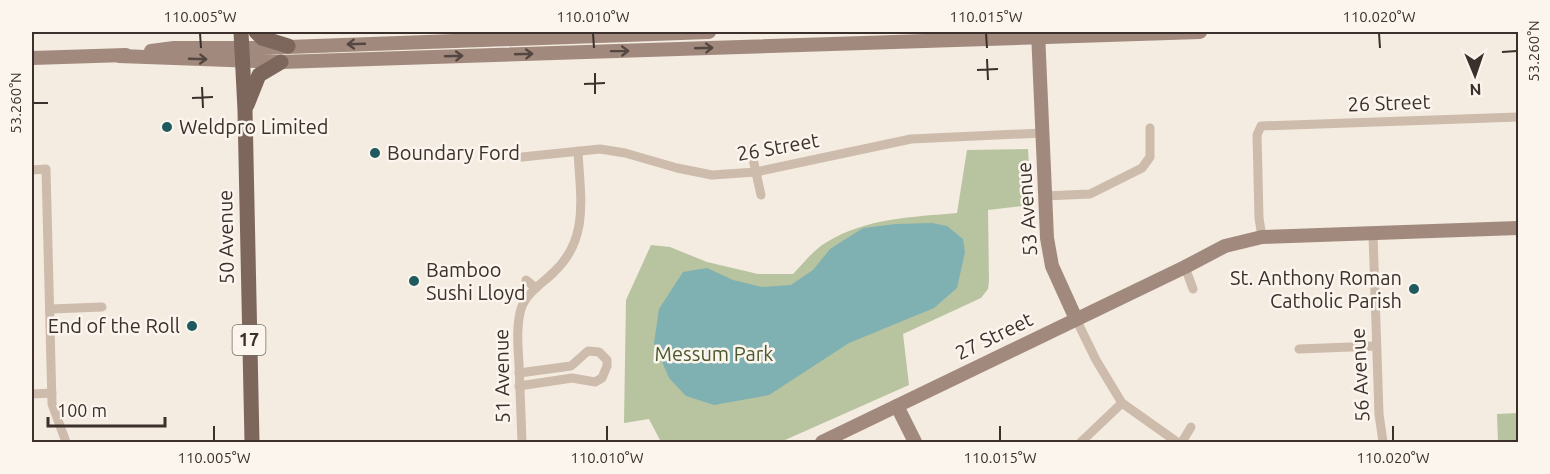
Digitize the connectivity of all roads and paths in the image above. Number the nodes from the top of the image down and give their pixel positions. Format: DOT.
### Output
graph roads {
  1 [pos="241,32"];
  2 [pos="256,32"];
  3 [pos="709,32"];
  4 [pos="1200,32"];
  5 [pos="1038,34"];
  6 [pos="288,46"];
  7 [pos="242,55"];
  8 [pos="32,58"];
  9 [pos="281,62"];
  10 [pos="245,110"];
  11 [pos="1518,117"];
  12 [pos="1150,128"];
  13 [pos="1041,133"];
  14 [pos="751,150"];
  15 [pos="578,152"];
  16 [pos="522,157"];
  17 [pos="32,170"];
  18 [pos="756,172"];
  19 [pos="761,195"];
  20 [pos="1046,196"];
  21 [pos="1518,228"];
  22 [pos="1373,234"];
  23 [pos="1262,237"];
  24 [pos="1185,267"];
  25 [pos="526,280"];
  26 [pos="536,288"];
  27 [pos="1193,289"];
  28 [pos="102,307"];
  29 [pos="51,309"];
  30 [pos="1076,319"];
  31 [pos="1376,346"];
  32 [pos="1299,349"];
  33 [pos="571,366"];
  34 [pos="544,371"];
  35 [pos="519,374"];
  36 [pos="572,378"];
  37 [pos="547,383"];
  38 [pos="519,386"];
  39 [pos="52,393"];
  40 [pos="32,394"];
  41 [pos="1122,403"];
  42 [pos="897,406"];
  43 [pos="1191,427"];
  44 [pos="66,442"];
  45 [pos="252,442"];
  46 [pos="522,442"];
  47 [pos="822,442"];
  48 [pos="915,442"];
  49 [pos="1081,442"];
  50 [pos="1179,442"];
  51 [pos="1383,442"];
  1 -- 7 [label="main road, 50 Avenue / 17"];
  2 -- 6 [label="main road"];
  3 -- 6 [label="main road, one-way"];
  4 -- 5 [label="main road"];
  9 -- 5 [label="main road, one-way"];
  5 -- 13 [label="main road, 53 Avenue"];
  6 -- 7 [label="main road"];
  7 -- 8 [label="main road"];
  7 -- 9 [label="main road"];
  7 -- 10 [label="main road, 50 Avenue / 17"];
  9 -- 10 [label="main road"];
  10 -- 45 [label="main road, 50 Avenue / 17"];
  11 -- 23 [label="street, 26 Street"];
  12 -- 20 [label="street"];
  13 -- 18 [label="street, 26 Street"];
  13 -- 20 [label="main road, 53 Avenue"];
  14 -- 18 [label="street"];
  15 -- 16 [label="street, 26 Street"];
  15 -- 18 [label="street, 26 Street"];
  15 -- 26 [label="street, 51 Avenue"];
  17 -- 29 [label="street"];
  18 -- 19 [label="street"];
  20 -- 30 [label="main road, 53 Avenue"];
  21 -- 22 [label="main road, 27 Street"];
  22 -- 23 [label="main road, 27 Street"];
  22 -- 31 [label="street, 56 Avenue"];
  23 -- 24 [label="main road, 27 Street"];
  24 -- 27 [label="street"];
  24 -- 30 [label="main road, 27 Street"];
  25 -- 26 [label="street"];
  26 -- 35 [label="street, 51 Avenue"];
  28 -- 29 [label="street"];
  29 -- 39 [label="street"];
  30 -- 41 [label="street, 53 Avenue"];
  30 -- 42 [label="main road, 27 Street"];
  31 -- 32 [label="street"];
  31 -- 51 [label="street, 56 Avenue"];
  33 -- 34 [label="street"];
  33 -- 36 [label="street"];
  33 -- 36 [label="street"];
  34 -- 35 [label="street"];
  34 -- 37 [label="street"];
  35 -- 38 [label="street, 51 Avenue"];
  36 -- 37 [label="street"];
  37 -- 38 [label="street"];
  38 -- 46 [label="street, 51 Avenue"];
  39 -- 40 [label="street"];
  39 -- 44 [label="street"];
  41 -- 49 [label="street"];
  41 -- 50 [label="street"];
  42 -- 47 [label="main road, 27 Street"];
  42 -- 48 [label="main road"];
  43 -- 50 [label="street"];
}
